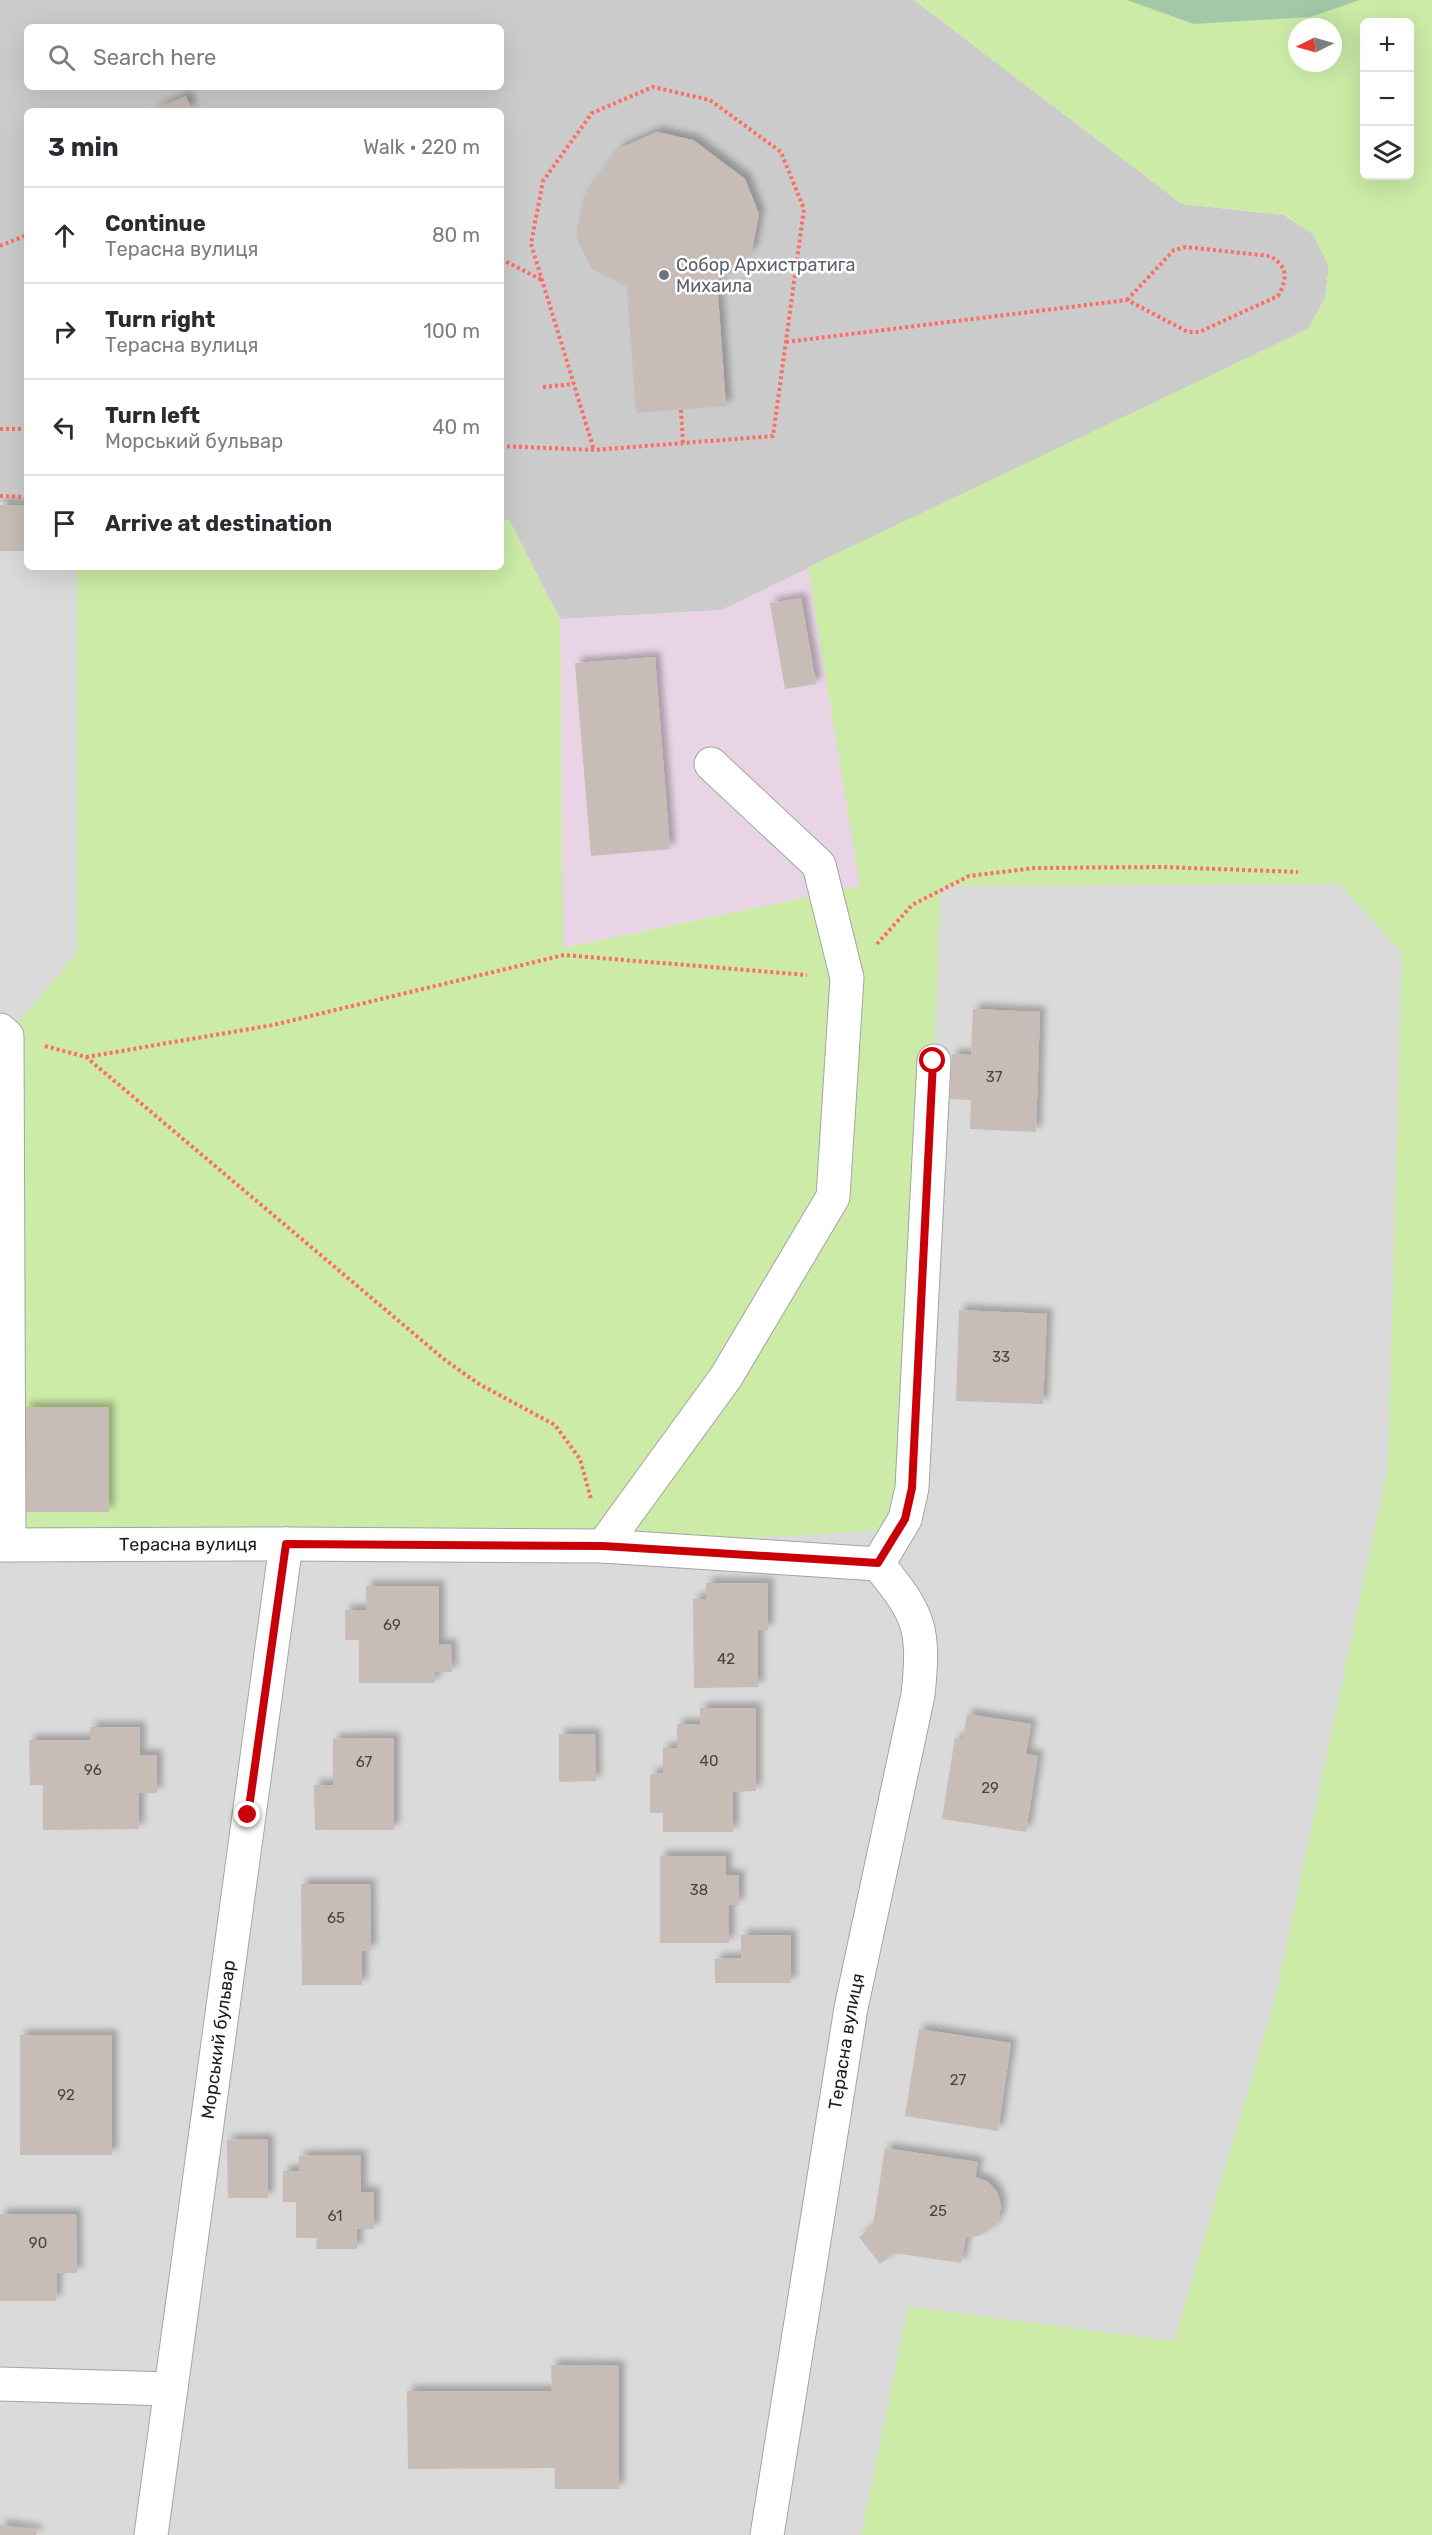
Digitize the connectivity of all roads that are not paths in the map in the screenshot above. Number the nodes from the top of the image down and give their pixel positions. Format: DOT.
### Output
graph roads {
  1 [pos="711,764"];
  2 [pos="4,1033"];
  3 [pos="933,1061"];
  4 [pos="286,1544"];
  5 [pos="4,1545"];
  6 [pos="603,1546"];
  7 [pos="878,1563"];
  8 [pos="0,2384"];
  9 [pos="171,2389"];
  10 [pos="151,2535"];
  11 [pos="767,2535"];
  1 -- 6 [label="street"];
  2 -- 5 [label="street"];
  3 -- 7 [label="street"];
  4 -- 5 [label="street, Терасна вулиця"];
  4 -- 6 [label="street, Терасна вулиця"];
  4 -- 9 [label="street, Морський бульвар"];
  6 -- 7 [label="street, Терасна вулиця"];
  7 -- 11 [label="street, Терасна вулиця"];
  8 -- 9 [label="street"];
  9 -- 10 [label="street, Морський бульвар"];
}
